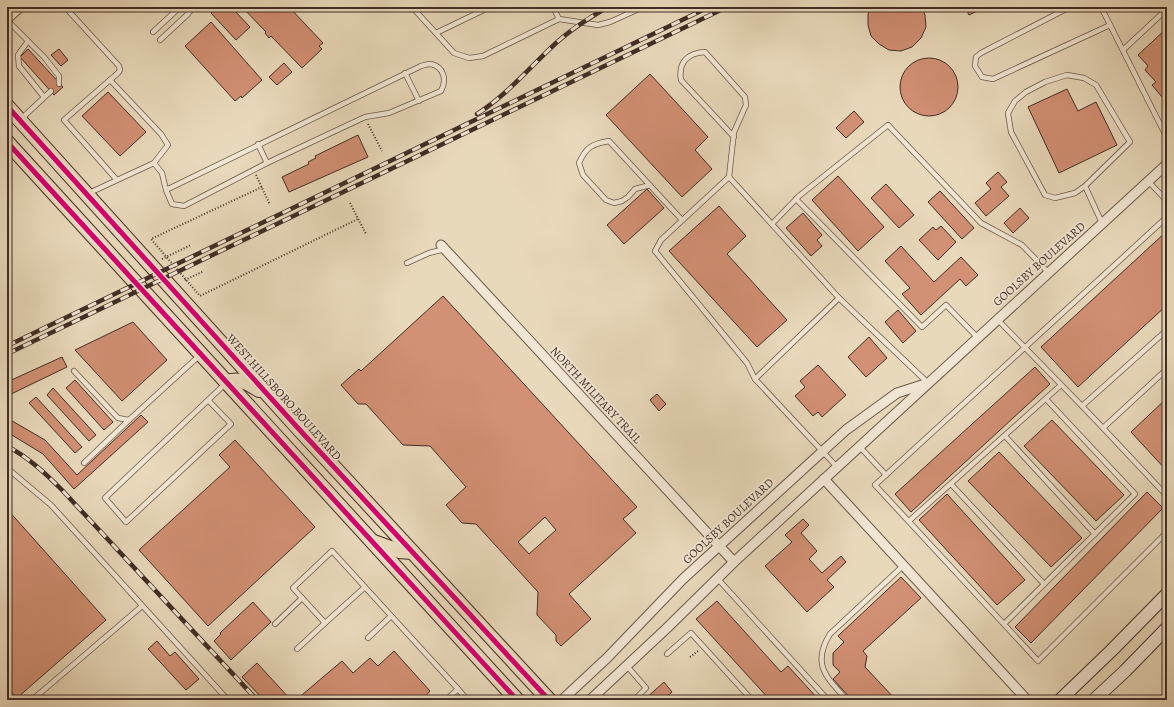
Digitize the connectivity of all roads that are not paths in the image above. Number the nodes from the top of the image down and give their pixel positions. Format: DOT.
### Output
graph roads {
  1 [pos="20,7"];
  2 [pos="65,7"];
  3 [pos="180,7"];
  4 [pos="193,7"];
  5 [pos="413,7"];
  6 [pos="490,7"];
  7 [pos="553,7"];
  8 [pos="643,7"];
  9 [pos="1070,7"];
  10 [pos="1101,7"];
  11 [pos="1167,9"];
  12 [pos="559,19"];
  13 [pos="7,20"];
  14 [pos="1110,25"];
  15 [pos="153,32"];
  16 [pos="436,33"];
  17 [pos="160,40"];
  18 [pos="28,41"];
  19 [pos="1123,50"];
  20 [pos="405,73"];
  21 [pos="110,80"];
  22 [pos="59,84"];
  23 [pos="51,91"];
  24 [pos="44,97"];
  25 [pos="419,101"];
  26 [pos="7,106"];
  27 [pos="19,120"];
  28 [pos="734,137"];
  29 [pos="1167,138"];
  30 [pos="7,142"];
  31 [pos="258,144"];
  32 [pos="154,163"];
  33 [pos="267,163"];
  34 [pos="1167,164"];
  35 [pos="729,177"];
  36 [pos="116,179"];
  37 [pos="1148,181"];
  38 [pos="650,185"];
  39 [pos="1085,186"];
  40 [pos="166,190"];
  41 [pos="86,194"];
  42 [pos="796,199"];
  43 [pos="1167,202"];
  44 [pos="1167,217"];
  45 [pos="682,220"];
  46 [pos="1102,223"];
  47 [pos="772,224"];
  48 [pos="443,247"];
  49 [pos="407,263"];
  50 [pos="1048,272"];
  51 [pos="840,298"];
  52 [pos="997,319"];
  53 [pos="1167,330"];
  54 [pos="977,337"];
  55 [pos="1026,348"];
  56 [pos="200,354"];
  57 [pos="1167,369"];
  58 [pos="74,371"];
  59 [pos="754,380"];
  60 [pos="226,382"];
  61 [pos="928,383"];
  62 [pos="1061,385"];
  63 [pos="271,398"];
  64 [pos="1046,399"];
  65 [pos="208,400"];
  66 [pos="1082,406"];
  67 [pos="129,420"];
  68 [pos="1103,428"];
  69 [pos="1005,436"];
  70 [pos="859,446"];
  71 [pos="822,451"];
  72 [pos="84,463"];
  73 [pos="837,467"];
  74 [pos="7,468"];
  75 [pos="886,475"];
  76 [pos="824,479"];
  77 [pos="951,484"];
  78 [pos="1167,496"];
  79 [pos="909,521"];
  80 [pos="1167,532"];
  81 [pos="1095,534"];
  82 [pos="372,541"];
  83 [pos="719,546"];
  84 [pos="412,552"];
  85 [pos="734,562"];
  86 [pos="904,566"];
  87 [pos="717,578"];
  88 [pos="1044,584"];
  89 [pos="365,587"];
  90 [pos="1167,594"];
  91 [pos="302,598"];
  92 [pos="142,606"];
  93 [pos="391,616"];
  94 [pos="275,624"];
  95 [pos="325,624"];
  96 [pos="1004,624"];
  97 [pos="1167,628"];
  98 [pos="368,638"];
  99 [pos="298,649"];
  100 [pos="667,654"];
  101 [pos="627,666"];
  102 [pos="458,689"];
  103 [pos="32,700"];
  104 [pos="228,700"];
  105 [pos="446,700"];
  106 [pos="465,700"];
  107 [pos="517,700"];
  108 [pos="549,700"];
  109 [pos="562,700"];
  110 [pos="590,700"];
  111 [pos="634,700"];
  112 [pos="752,700"];
  113 [pos="828,700"];
  114 [pos="847,700"];
  115 [pos="1027,700"];
  116 [pos="1060,700"];
  117 [pos="1094,700"];
  1 -- 13 [label="street"];
  2 -- 21 [label="lane"];
  3 -- 15 [label="lane"];
  4 -- 17 [label="lane"];
  5 -- 16 [label="lane"];
  6 -- 16 [label="lane"];
  7 -- 12 [label="lane"];
  8 -- 12 [label="lane"];
  9 -- 14 [label="lane"];
  10 -- 14 [label="lane"];
  11 -- 19 [label="lane"];
  12 -- 16 [label="lane"];
  13 -- 18 [label="lane"];
  14 -- 19 [label="lane"];
  18 -- 22 [label="lane"];
  18 -- 24 [label="lane"];
  19 -- 29 [label="lane"];
  20 -- 25 [label="lane"];
  20 -- 25 [label="lane"];
  20 -- 31 [label="lane"];
  21 -- 32 [label="lane"];
  21 -- 36 [label="lane"];
  23 -- 24 [label="lane"];
  24 -- 27 [label="lane"];
  25 -- 33 [label="lane"];
  26 -- 27 [label="main road, WEST HILLSBORO BOULEVARD"];
  27 -- 41 [label="main road, WEST HILLSBORO BOULEVARD"];
  28 -- 28 [label="lane"];
  28 -- 35 [label="lane"];
  30 -- 56 [label="main road"];
  31 -- 33 [label="lane"];
  31 -- 40 [label="lane"];
  32 -- 36 [label="lane"];
  32 -- 40 [label="lane"];
  33 -- 40 [label="lane"];
  34 -- 37 [label="street, GOOLSBY BOULEVARD"];
  35 -- 45 [label="lane"];
  35 -- 47 [label="lane"];
  36 -- 41 [label="lane"];
  37 -- 43 [label="lane"];
  37 -- 46 [label="street, GOOLSBY BOULEVARD"];
  38 -- 38 [label="lane"];
  38 -- 45 [label="lane"];
  39 -- 39 [label="lane"];
  39 -- 46 [label="lane"];
  41 -- 63 [label="main road, WEST HILLSBORO BOULEVARD"];
  42 -- 47 [label="lane"];
  42 -- 50 [label="lane"];
  42 -- 54 [label="lane"];
  44 -- 55 [label="lane"];
  45 -- 59 [label="lane"];
  46 -- 50 [label="street, GOOLSBY BOULEVARD"];
  47 -- 51 [label="lane"];
  48 -- 49 [label="lane"];
  48 -- 83 [label="street, NORTH MILITARY TRAIL"];
  50 -- 52 [label="street, GOOLSBY BOULEVARD"];
  51 -- 59 [label="lane"];
  51 -- 61 [label="lane"];
  52 -- 54 [label="street, GOOLSBY BOULEVARD"];
  52 -- 55 [label="lane"];
  53 -- 66 [label="lane"];
  54 -- 61 [label="street, GOOLSBY BOULEVARD"];
  55 -- 62 [label="lane"];
  55 -- 75 [label="lane"];
  56 -- 60 [label="main road"];
  56 -- 67 [label="lane"];
  57 -- 68 [label="lane"];
  58 -- 67 [label="lane"];
  59 -- 71 [label="lane"];
  60 -- 63 [label="main road"];
  60 -- 65 [label="lane"];
  60 -- 82 [label="main road"];
  61 -- 70 [label="street, GOOLSBY BOULEVARD"];
  61 -- 71 [label="street, GOOLSBY BOULEVARD"];
  62 -- 64 [label="lane"];
  62 -- 66 [label="lane"];
  63 -- 84 [label="main road, WEST HILLSBORO BOULEVARD"];
  64 -- 69 [label="lane"];
  64 -- 81 [label="lane"];
  65 -- 65 [label="lane"];
  66 -- 68 [label="lane"];
  67 -- 72 [label="lane"];
  68 -- 78 [label="lane"];
  69 -- 77 [label="lane"];
  69 -- 81 [label="lane"];
  70 -- 73 [label="street, GOOLSBY BOULEVARD"];
  70 -- 75 [label="lane"];
  71 -- 73 [label="lane"];
  71 -- 83 [label="street, GOOLSBY BOULEVARD"];
  73 -- 76 [label="street, GOOLSBY BOULEVARD"];
  74 -- 92 [label="lane"];
  75 -- 79 [label="lane"];
  76 -- 85 [label="street, GOOLSBY BOULEVARD"];
  76 -- 86 [label="street"];
  77 -- 79 [label="lane"];
  77 -- 88 [label="lane"];
  79 -- 96 [label="lane"];
  80 -- 96 [label="lane"];
  81 -- 88 [label="lane"];
  82 -- 84 [label="main road"];
  82 -- 107 [label="main road"];
  83 -- 85 [label="street, NORTH MILITARY TRAIL"];
  83 -- 109 [label="street, GOOLSBY BOULEVARD"];
  84 -- 108 [label="main road, WEST HILLSBORO BOULEVARD"];
  85 -- 87 [label="street, GOOLSBY BOULEVARD"];
  86 -- 114 [label="lane"];
  86 -- 115 [label="street"];
  87 -- 101 [label="street, GOOLSBY BOULEVARD"];
  87 -- 113 [label="lane"];
  88 -- 96 [label="lane"];
  89 -- 91 [label="lane"];
  89 -- 93 [label="lane"];
  89 -- 95 [label="lane"];
  90 -- 116 [label="street"];
  91 -- 94 [label="lane"];
  91 -- 95 [label="lane"];
  92 -- 103 [label="lane"];
  92 -- 104 [label="lane"];
  93 -- 98 [label="lane"];
  93 -- 102 [label="lane"];
  95 -- 99 [label="lane"];
  97 -- 117 [label="street"];
  100 -- 112 [label="lane"];
  101 -- 110 [label="street, GOOLSBY BOULEVARD"];
  101 -- 111 [label="lane"];
  102 -- 105 [label="lane"];
  102 -- 106 [label="lane"];
}
